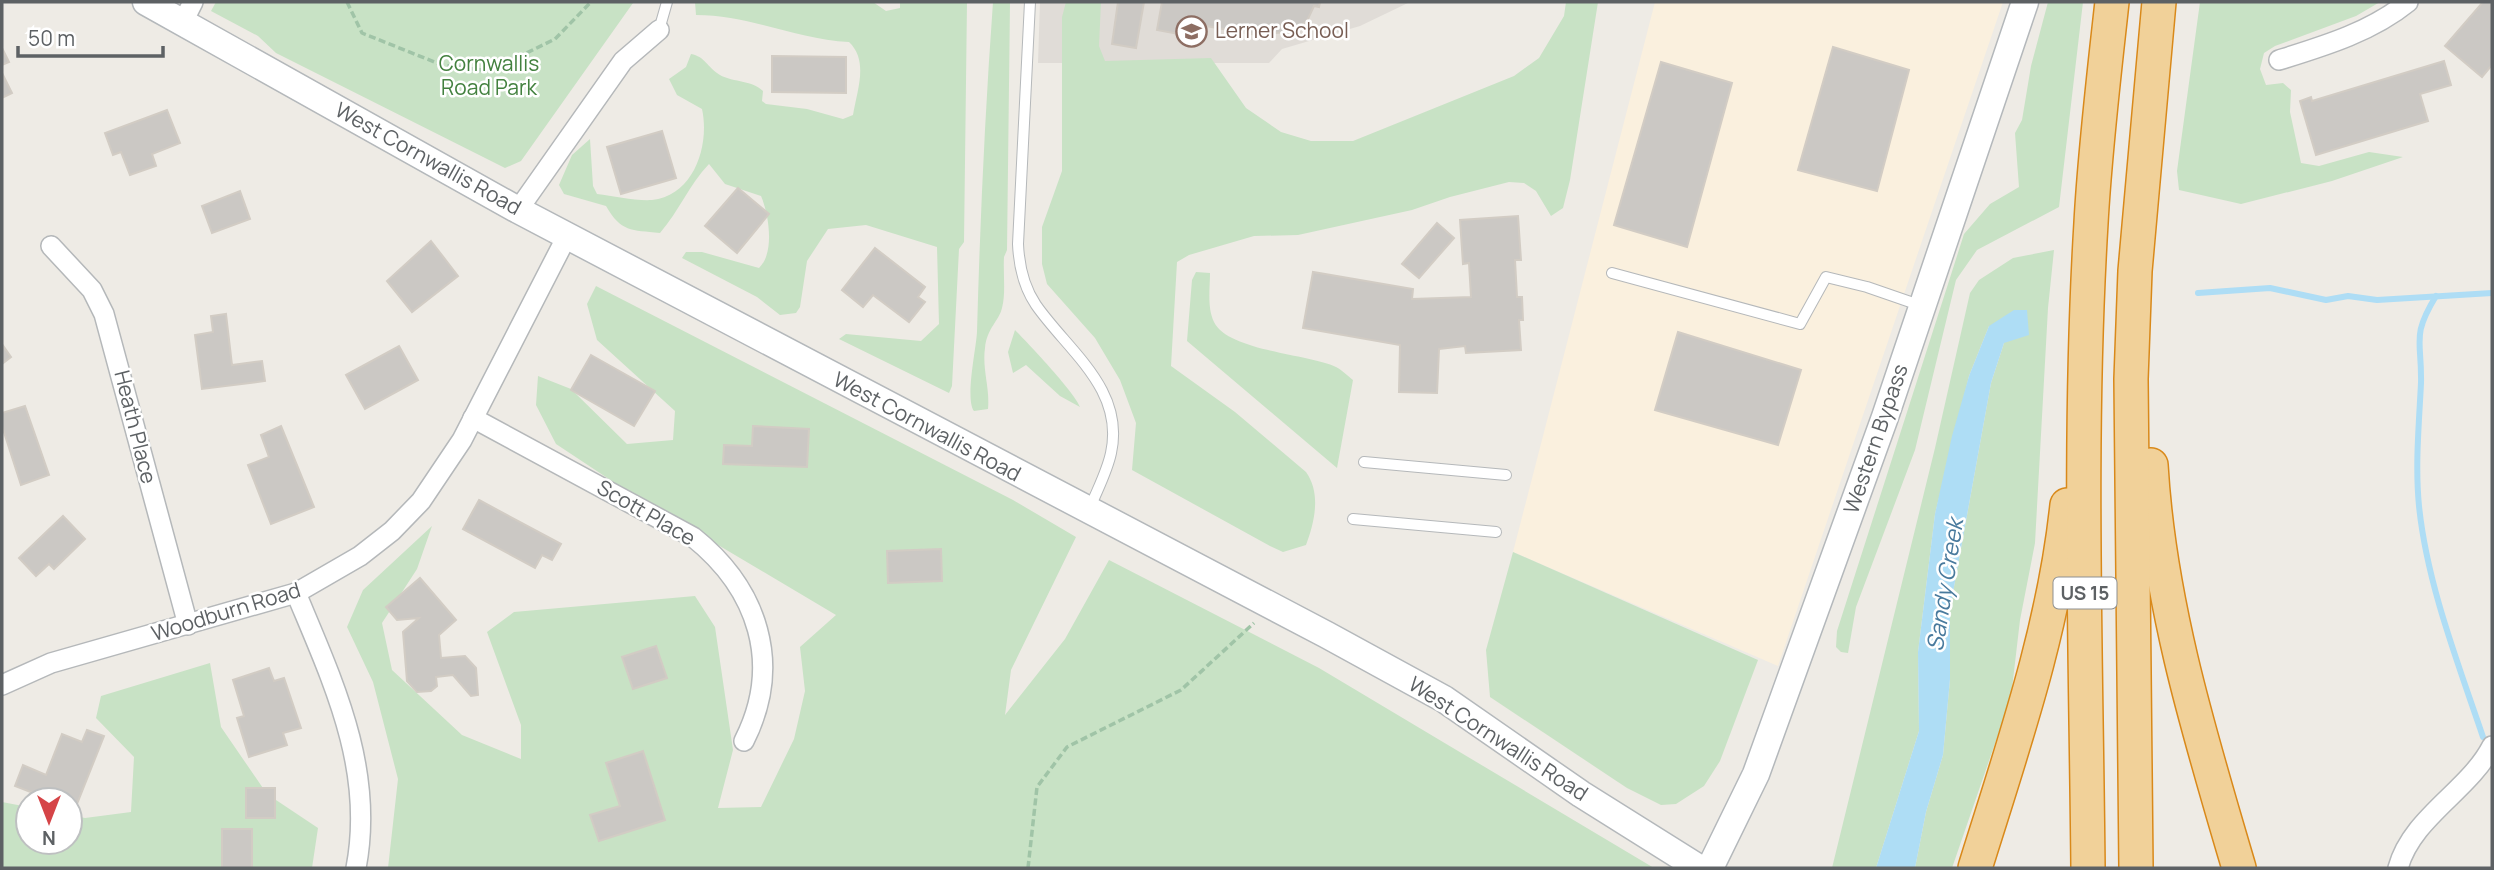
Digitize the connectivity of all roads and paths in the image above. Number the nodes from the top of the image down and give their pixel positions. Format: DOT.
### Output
graph roads {
  1 [pos="146,2"];
  2 [pos="347,2"];
  3 [pos="591,2"];
  4 [pos="667,2"];
  5 [pos="1030,2"];
  6 [pos="2025,2"];
  7 [pos="2112,2"];
  8 [pos="2159,2"];
  9 [pos="2409,2"];
  10 [pos="188,12"];
  11 [pos="659,30"];
  12 [pos="2279,60"];
  13 [pos="518,210"];
  14 [pos="567,236"];
  15 [pos="51,246"];
  16 [pos="1612,273"];
  17 [pos="1922,307"];
  18 [pos="2087,318"];
  19 [pos="2131,379"];
  20 [pos="473,418"];
  21 [pos="1364,462"];
  22 [pos="1507,475"];
  23 [pos="1089,512"];
  24 [pos="1353,519"];
  25 [pos="1496,532"];
  26 [pos="296,593"];
  27 [pos="1270,607"];
  28 [pos="188,625"];
  29 [pos="2,685"];
  30 [pos="744,740"];
  31 [pos="2492,746"];
  32 [pos="356,868"];
  33 [pos="1028,868"];
  34 [pos="1699,868"];
  35 [pos="1710,868"];
  36 [pos="1975,868"];
  37 [pos="2088,868"];
  38 [pos="2136,868"];
  39 [pos="2239,868"];
  40 [pos="2398,868"];
  1 -- 10 [label="street, West Cornwallis Road"];
  2 -- 3 [label="path"];
  4 -- 11 [label="lane"];
  5 -- 23 [label="lane"];
  6 -- 17 [label="street, Western Bypass"];
  7 -- 18 [label="highway, US 15"];
  8 -- 19 [label="highway, US 15"];
  9 -- 12 [label="street"];
  10 -- 13 [label="street, West Cornwallis Road"];
  11 -- 13 [label="street"];
  13 -- 14 [label="street, West Cornwallis Road"];
  14 -- 20 [label="street, Woodburn Road"];
  14 -- 23 [label="street, West Cornwallis Road"];
  15 -- 28 [label="street, Heath Place"];
  16 -- 17 [label="lane"];
  17 -- 35 [label="street, Western Bypass"];
  18 -- 36 [label="highway"];
  18 -- 37 [label="highway, US 15"];
  19 -- 38 [label="highway, US 15"];
  19 -- 39 [label="highway"];
  20 -- 26 [label="street, Woodburn Road"];
  20 -- 30 [label="street, Scott Place"];
  21 -- 22 [label="lane"];
  23 -- 27 [label="street, West Cornwallis Road"];
  24 -- 25 [label="lane"];
  26 -- 28 [label="street, Woodburn Road"];
  26 -- 32 [label="street"];
  27 -- 33 [label="path"];
  27 -- 34 [label="street, West Cornwallis Road"];
  28 -- 29 [label="street, Woodburn Road"];
  31 -- 40 [label="street"];
}
